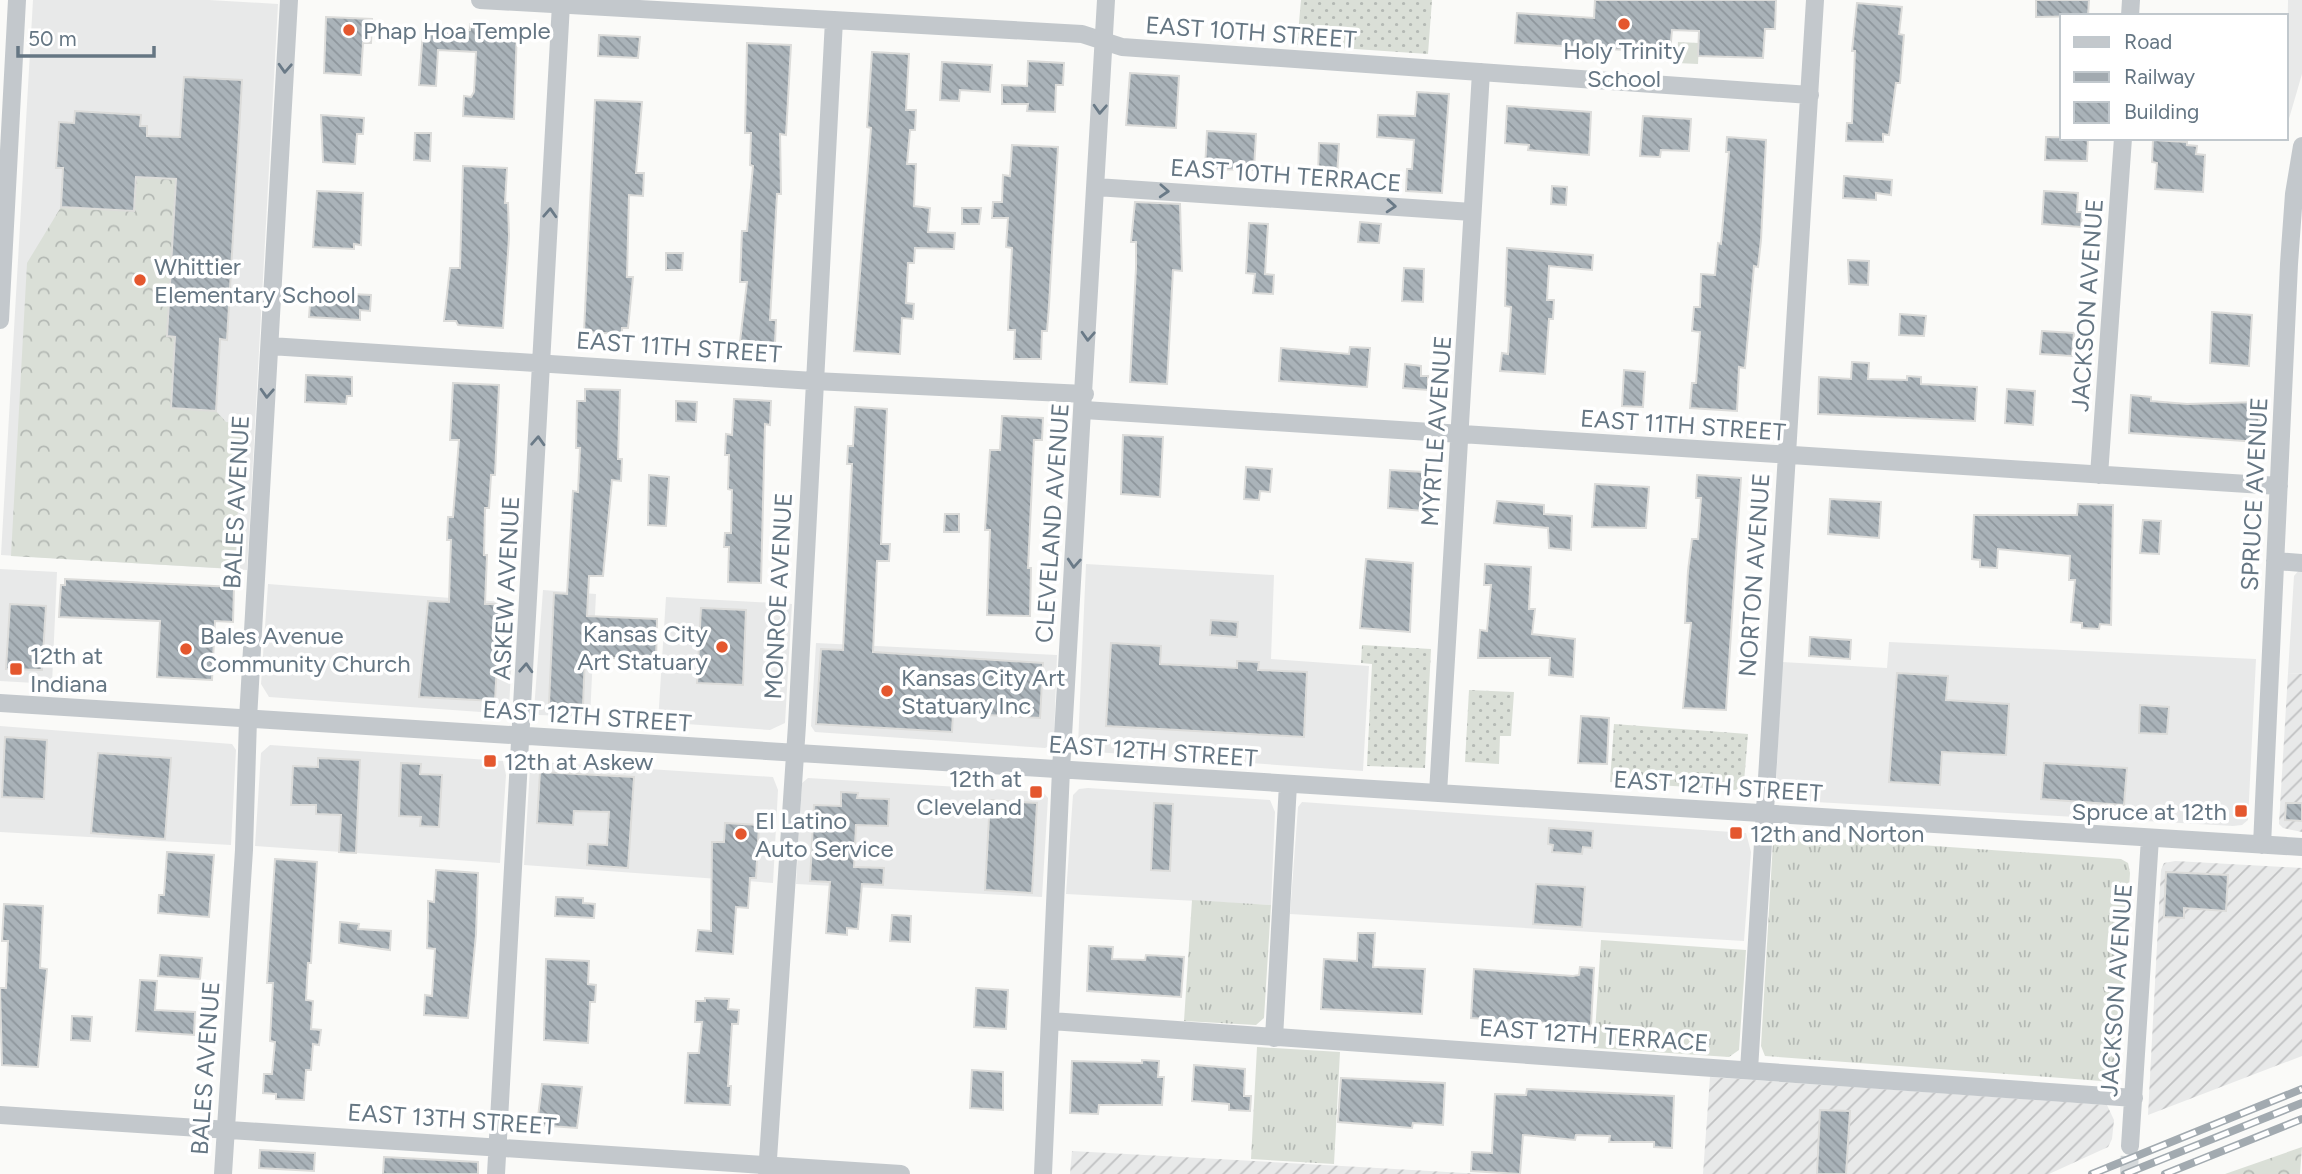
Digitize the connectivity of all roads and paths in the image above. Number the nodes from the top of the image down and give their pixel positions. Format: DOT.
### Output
graph roads {
  1 [pos="17,0"];
  2 [pos="289,0"];
  3 [pos="480,0"];
  4 [pos="1106,0"];
  5 [pos="1815,0"];
  6 [pos="561,4"];
  7 [pos="834,20"];
  8 [pos="1104,41"];
  9 [pos="1481,72"];
  10 [pos="1810,95"];
  11 [pos="2123,140"];
  12 [pos="2302,146"];
  13 [pos="4,161"];
  14 [pos="1096,187"];
  15 [pos="1472,212"];
  16 [pos="0,320"];
  17 [pos="270,346"];
  18 [pos="541,362"];
  19 [pos="814,382"];
  20 [pos="1084,402"];
  21 [pos="1461,434"];
  22 [pos="1786,456"];
  23 [pos="2099,475"];
  24 [pos="2279,486"];
  25 [pos="2275,561"];
  26 [pos="2302,563"];
  27 [pos="0,703"];
  28 [pos="248,719"];
  29 [pos="522,736"];
  30 [pos="795,753"];
  31 [pos="1061,769"];
  32 [pos="1288,784"];
  33 [pos="1438,793"];
  34 [pos="1764,813"];
  35 [pos="2150,838"];
  36 [pos="2262,845"];
  37 [pos="2302,847"];
  38 [pos="1051,1021"];
  39 [pos="1274,1038"];
  40 [pos="1749,1070"];
  41 [pos="2134,1098"];
  42 [pos="0,1115"];
  43 [pos="226,1128"];
  44 [pos="497,1146"];
  45 [pos="2130,1146"];
  46 [pos="767,1169"];
  47 [pos="223,1174"];
  48 [pos="496,1174"];
  49 [pos="901,1174"];
  50 [pos="1043,1174"];
  1 -- 13 [label="street"];
  2 -- 17 [label="street, BALES AVENUE, one-way"];
  3 -- 6 [label="street, EAST 10TH STREET"];
  4 -- 8 [label="street, CLEVELAND AVENUE"];
  5 -- 10 [label="street, NORTON AVENUE"];
  6 -- 7 [label="street, EAST 10TH STREET"];
  18 -- 6 [label="street, ASKEW AVENUE, one-way"];
  7 -- 8 [label="street, EAST 10TH STREET"];
  7 -- 19 [label="street, MONROE AVENUE"];
  8 -- 9 [label="street, EAST 10TH STREET"];
  8 -- 14 [label="street, CLEVELAND AVENUE, one-way"];
  9 -- 10 [label="street, EAST 10TH STREET"];
  9 -- 15 [label="street, MYRTLE AVENUE"];
  10 -- 22 [label="street, NORTON AVENUE"];
  11 -- 23 [label="street, JACKSON AVENUE"];
  12 -- 24 [label="street, SPRUCE AVENUE"];
  13 -- 16 [label="street"];
  14 -- 15 [label="street, EAST 10TH TERRACE, one-way"];
  14 -- 20 [label="street, CLEVELAND AVENUE, one-way"];
  15 -- 21 [label="street, MYRTLE AVENUE"];
  17 -- 18 [label="street, EAST 11TH STREET"];
  17 -- 28 [label="street, BALES AVENUE, one-way"];
  18 -- 19 [label="street, EAST 11TH STREET"];
  29 -- 18 [label="street, ASKEW AVENUE, one-way"];
  19 -- 20 [label="street, EAST 11TH STREET"];
  19 -- 30 [label="street, MONROE AVENUE"];
  20 -- 21 [label="street, EAST 11TH STREET"];
  20 -- 31 [label="street, CLEVELAND AVENUE, one-way"];
  21 -- 22 [label="street, EAST 11TH STREET"];
  21 -- 33 [label="street, MYRTLE AVENUE"];
  22 -- 23 [label="street, EAST 11TH STREET"];
  22 -- 34 [label="street, NORTON AVENUE"];
  23 -- 24 [label="street, EAST 11TH STREET"];
  24 -- 25 [label="street, SPRUCE AVENUE"];
  25 -- 26 [label="street"];
  25 -- 36 [label="street, SPRUCE AVENUE"];
  27 -- 28 [label="street, EAST 12TH STREET"];
  28 -- 29 [label="street, EAST 12TH STREET"];
  28 -- 43 [label="street, BALES AVENUE"];
  29 -- 30 [label="street, EAST 12TH STREET"];
  29 -- 44 [label="street, ASKEW AVENUE"];
  30 -- 31 [label="street, EAST 12TH STREET"];
  30 -- 46 [label="street, MONROE AVENUE"];
  31 -- 32 [label="street, EAST 12TH STREET"];
  31 -- 38 [label="street, CLEVELAND AVENUE"];
  32 -- 33 [label="street, EAST 12TH STREET"];
  32 -- 39 [label="street"];
  33 -- 34 [label="street, EAST 12TH STREET"];
  34 -- 35 [label="street, EAST 12TH STREET"];
  34 -- 40 [label="street, NORTON AVENUE"];
  35 -- 36 [label="street, EAST 12TH STREET"];
  35 -- 41 [label="street, JACKSON AVENUE"];
  36 -- 37 [label="street, EAST 12TH STREET"];
  38 -- 39 [label="street, EAST 12TH TERRACE"];
  38 -- 50 [label="street, CLEVELAND AVENUE"];
  39 -- 40 [label="street, EAST 12TH TERRACE"];
  40 -- 41 [label="street, EAST 12TH TERRACE"];
  41 -- 45 [label="street, JACKSON AVENUE"];
  42 -- 43 [label="street, EAST 13TH STREET"];
  43 -- 44 [label="street, EAST 13TH STREET"];
  43 -- 47 [label="street, BALES AVENUE"];
  44 -- 46 [label="street, EAST 13TH STREET"];
  44 -- 48 [label="street, ASKEW AVENUE"];
  46 -- 49 [label="street, EAST 13TH STREET"];
}
